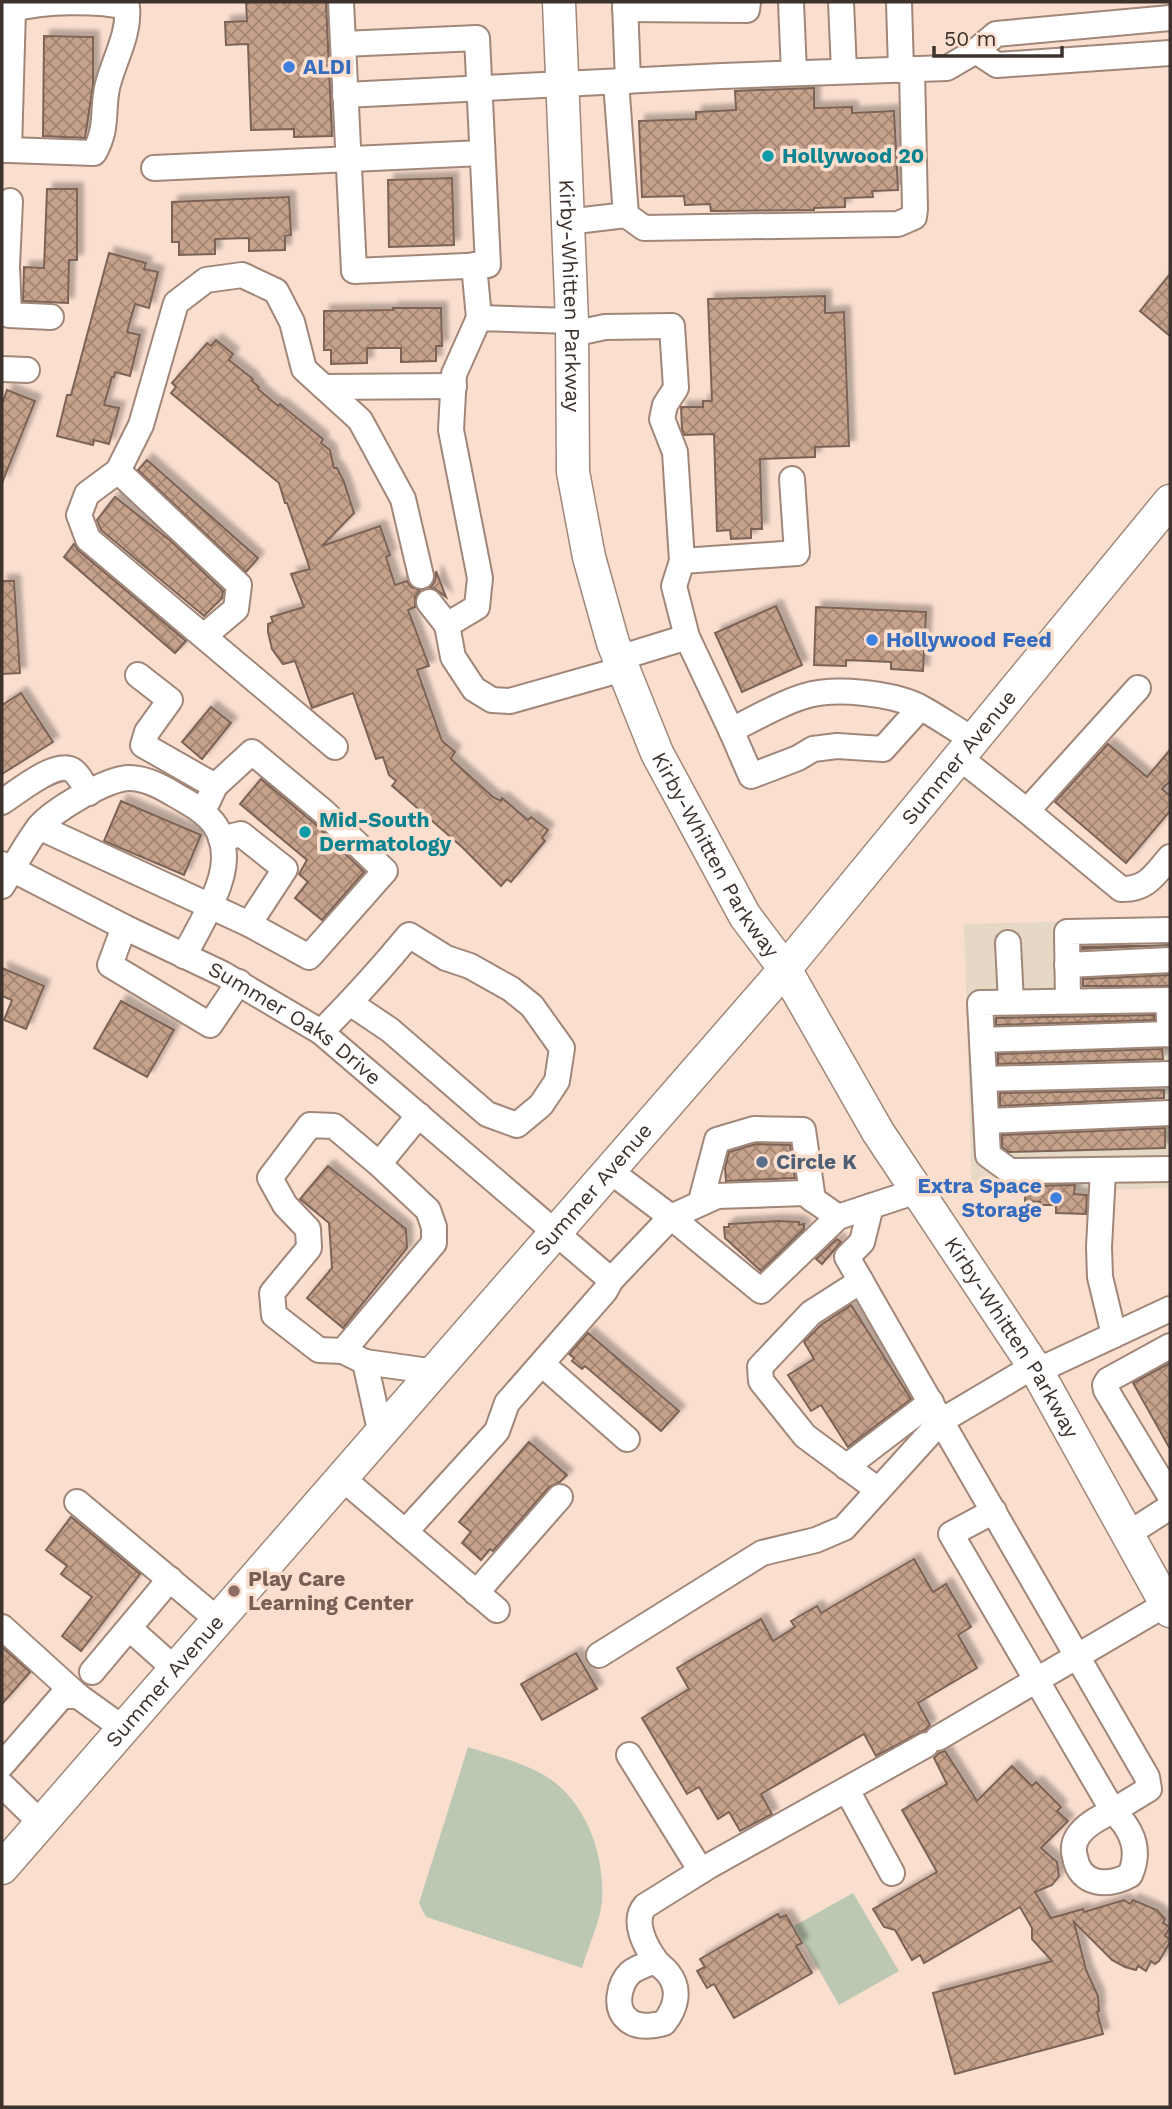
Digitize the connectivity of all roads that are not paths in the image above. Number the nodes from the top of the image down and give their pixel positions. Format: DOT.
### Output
graph roads {
  1 [pos="341,2"];
  2 [pos="559,2"];
  3 [pos="748,2"];
  4 [pos="791,2"];
  5 [pos="841,2"];
  6 [pos="899,2"];
  7 [pos="9,5"];
  8 [pos="625,5"];
  9 [pos="1170,18"];
  10 [pos="343,44"];
  11 [pos="976,51"];
  12 [pos="1170,53"];
  13 [pos="907,69"];
  14 [pos="844,71"];
  15 [pos="794,73"];
  16 [pos="622,81"];
  17 [pos="563,84"];
  18 [pos="480,88"];
  19 [pos="345,95"];
  20 [pos="5,150"];
  21 [pos="482,153"];
  22 [pos="348,159"];
  23 [pos="154,168"];
  24 [pos="10,201"];
  25 [pos="626,215"];
  26 [pos="567,222"];
  27 [pos="474,265"];
  28 [pos="4,266"];
  29 [pos="51,317"];
  30 [pos="479,318"];
  31 [pos="572,328"];
  32 [pos="2,369"];
  33 [pos="27,370"];
  34 [pos="454,386"];
  35 [pos="324,387"];
  36 [pos="118,471"];
  37 [pos="792,478"];
  38 [pos="1170,502"];
  39 [pos="682,561"];
  40 [pos="421,576"];
  41 [pos="429,602"];
  42 [pos="447,625"];
  43 [pos="204,636"];
  44 [pos="687,637"];
  45 [pos="621,663"];
  46 [pos="138,675"];
  47 [pos="1138,688"];
  48 [pos="920,708"];
  49 [pos="731,730"];
  50 [pos="335,747"];
  51 [pos="967,749"];
  52 [pos="215,786"];
  53 [pos="89,793"];
  54 [pos="2,802"];
  55 [pos="204,811"];
  56 [pos="1027,811"];
  57 [pos="39,827"];
  58 [pos="221,839"];
  59 [pos="1170,857"];
  60 [pos="5,873"];
  61 [pos="210,905"];
  62 [pos="248,924"];
  63 [pos="124,927"];
  64 [pos="1170,930"];
  65 [pos="1008,943"];
  66 [pos="184,956"];
  67 [pos="1170,961"];
  68 [pos="1067,965"];
  69 [pos="785,969"];
  70 [pos="239,982"];
  71 [pos="1169,1000"];
  72 [pos="1068,1001"];
  73 [pos="1011,1002"];
  74 [pos="350,1003"];
  75 [pos="321,1032"];
  76 [pos="1170,1034"];
  77 [pos="982,1040"];
  78 [pos="1170,1074"];
  79 [pos="984,1079"];
  80 [pos="1170,1113"];
  81 [pos="419,1115"];
  82 [pos="986,1121"];
  83 [pos="379,1164"];
  84 [pos="1170,1169"];
  85 [pos="610,1171"];
  86 [pos="1103,1171"];
  87 [pos="917,1191"];
  88 [pos="813,1200"];
  89 [pos="701,1201"];
  90 [pos="871,1206"];
  91 [pos="671,1217"];
  92 [pos="838,1217"];
  93 [pos="556,1234"];
  94 [pos="611,1280"];
  95 [pos="861,1281"];
  96 [pos="1170,1309"];
  97 [pos="1114,1335"];
  98 [pos="1170,1346"];
  99 [pos="354,1356"];
  100 [pos="542,1364"];
  101 [pos="1036,1369"];
  102 [pos="436,1372"];
  103 [pos="936,1411"];
  104 [pos="381,1434"];
  105 [pos="627,1438"];
  106 [pos="846,1467"];
  107 [pos="342,1478"];
  108 [pos="878,1490"];
  109 [pos="1170,1496"];
  110 [pos="560,1497"];
  111 [pos="77,1502"];
  112 [pos="1170,1507"];
  113 [pos="994,1511"];
  114 [pos="405,1532"];
  115 [pos="1128,1534"];
  116 [pos="170,1579"];
  117 [pos="476,1592"];
  118 [pos="1168,1608"];
  119 [pos="497,1610"];
  120 [pos="218,1620"];
  121 [pos="2,1627"];
  122 [pos="130,1629"];
  123 [pos="1079,1655"];
  124 [pos="599,1656"];
  125 [pos="175,1669"];
  126 [pos="92,1672"];
  127 [pos="1035,1681"];
  128 [pos="78,1696"];
  129 [pos="124,1728"];
  130 [pos="629,1755"];
  131 [pos="2,1765"];
  132 [pos="2,1785"];
  133 [pos="846,1790"];
  134 [pos="41,1823"];
  135 [pos="2,1868"];
  136 [pos="701,1871"];
  137 [pos="892,1873"];
  138 [pos="656,1961"];
  1 -- 10 [label="street"];
  2 -- 17 [label="main road, Kirby-Whitten Parkway"];
  3 -- 8 [label="street"];
  4 -- 15 [label="street"];
  5 -- 14 [label="street"];
  6 -- 13 [label="street"];
  7 -- 20 [label="street"];
  7 -- 20 [label="street"];
  8 -- 16 [label="street"];
  9 -- 11 [label="street"];
  10 -- 18 [label="street"];
  10 -- 19 [label="street"];
  11 -- 12 [label="street"];
  11 -- 13 [label="street"];
  13 -- 14 [label="street"];
  13 -- 25 [label="street"];
  14 -- 15 [label="street"];
  15 -- 16 [label="street"];
  16 -- 17 [label="street"];
  16 -- 25 [label="street"];
  17 -- 18 [label="street"];
  17 -- 26 [label="main road, Kirby-Whitten Parkway"];
  18 -- 19 [label="street"];
  18 -- 21 [label="street"];
  19 -- 22 [label="street"];
  21 -- 22 [label="street"];
  21 -- 27 [label="street"];
  22 -- 23 [label="street"];
  22 -- 27 [label="street"];
  24 -- 28 [label="street"];
  25 -- 26 [label="street"];
  26 -- 31 [label="main road, Kirby-Whitten Parkway"];
  27 -- 30 [label="street"];
  28 -- 29 [label="street"];
  30 -- 31 [label="street"];
  30 -- 34 [label="street"];
  31 -- 39 [label="street"];
  31 -- 45 [label="main road, Kirby-Whitten Parkway"];
  32 -- 33 [label="street"];
  34 -- 35 [label="street"];
  34 -- 42 [label="street"];
  35 -- 36 [label="street"];
  35 -- 40 [label="street"];
  36 -- 43 [label="street"];
  36 -- 43 [label="street"];
  37 -- 39 [label="street"];
  38 -- 51 [label="main road, Summer Avenue"];
  39 -- 44 [label="street"];
  41 -- 42 [label="street"];
  42 -- 45 [label="street"];
  43 -- 50 [label="street"];
  44 -- 45 [label="street"];
  44 -- 49 [label="street"];
  45 -- 69 [label="main road, Kirby-Whitten Parkway"];
  46 -- 52 [label="street"];
  47 -- 56 [label="street"];
  48 -- 49 [label="street"];
  48 -- 49 [label="street"];
  48 -- 51 [label="street"];
  51 -- 56 [label="street"];
  51 -- 69 [label="main road, Summer Avenue"];
  52 -- 55 [label="street"];
  52 -- 62 [label="street"];
  53 -- 54 [label="street"];
  53 -- 55 [label="street"];
  53 -- 57 [label="street"];
  55 -- 58 [label="street"];
  56 -- 59 [label="street"];
  57 -- 60 [label="street"];
  57 -- 61 [label="street"];
  58 -- 61 [label="street"];
  58 -- 62 [label="street"];
  60 -- 63 [label="street, Summer Oaks Drive"];
  61 -- 62 [label="street"];
  61 -- 66 [label="street"];
  63 -- 66 [label="street, Summer Oaks Drive"];
  63 -- 70 [label="street"];
  64 -- 68 [label="street"];
  65 -- 73 [label="street"];
  66 -- 70 [label="street, Summer Oaks Drive"];
  67 -- 68 [label="street"];
  68 -- 72 [label="street"];
  69 -- 85 [label="main road, Summer Avenue"];
  69 -- 87 [label="main road, Kirby-Whitten Parkway"];
  70 -- 75 [label="street, Summer Oaks Drive"];
  71 -- 72 [label="street"];
  71 -- 76 [label="street"];
  72 -- 73 [label="street"];
  73 -- 77 [label="street"];
  74 -- 74 [label="street"];
  74 -- 75 [label="street"];
  75 -- 81 [label="street, Summer Oaks Drive"];
  76 -- 77 [label="street"];
  77 -- 79 [label="street"];
  78 -- 79 [label="street"];
  79 -- 82 [label="street"];
  80 -- 82 [label="street"];
  81 -- 83 [label="street"];
  81 -- 93 [label="street, Summer Oaks Drive"];
  82 -- 86 [label="street"];
  83 -- 99 [label="street"];
  83 -- 99 [label="street"];
  84 -- 86 [label="street"];
  85 -- 91 [label="street"];
  85 -- 93 [label="main road, Summer Avenue"];
  86 -- 97 [label="street"];
  87 -- 90 [label="street"];
  87 -- 101 [label="main road, Kirby-Whitten Parkway"];
  88 -- 89 [label="street"];
  88 -- 89 [label="street"];
  88 -- 92 [label="street"];
  89 -- 91 [label="street"];
  90 -- 92 [label="street"];
  90 -- 95 [label="street"];
  91 -- 92 [label="street"];
  91 -- 94 [label="street"];
  93 -- 94 [label="street, Summer Oaks Drive"];
  93 -- 102 [label="main road, Summer Avenue"];
  94 -- 100 [label="street"];
  95 -- 103 [label="street"];
  95 -- 106 [label="street"];
  96 -- 97 [label="street"];
  97 -- 101 [label="street"];
  98 -- 109 [label="street"];
  99 -- 102 [label="street"];
  99 -- 104 [label="street"];
  100 -- 105 [label="street"];
  100 -- 114 [label="street"];
  101 -- 103 [label="street"];
  101 -- 115 [label="main road, Kirby-Whitten Parkway"];
  102 -- 104 [label="main road, Summer Avenue"];
  103 -- 106 [label="street"];
  103 -- 108 [label="street"];
  103 -- 113 [label="street"];
  104 -- 107 [label="main road, Summer Avenue"];
  106 -- 108 [label="street"];
  107 -- 114 [label="street"];
  107 -- 120 [label="main road, Summer Avenue"];
  108 -- 124 [label="street"];
  110 -- 117 [label="street"];
  111 -- 116 [label="street"];
  112 -- 115 [label="street"];
  113 -- 123 [label="street"];
  113 -- 127 [label="street"];
  114 -- 117 [label="street"];
  115 -- 118 [label="main road, Kirby-Whitten Parkway"];
  116 -- 120 [label="street"];
  116 -- 122 [label="street"];
  117 -- 119 [label="street"];
  118 -- 123 [label="street"];
  120 -- 125 [label="main road, Summer Avenue"];
  121 -- 128 [label="street"];
  122 -- 125 [label="street"];
  122 -- 126 [label="street"];
  123 -- 127 [label="street"];
  123 -- 127 [label="street"];
  125 -- 129 [label="main road, Summer Avenue"];
  127 -- 133 [label="street"];
  128 -- 129 [label="street"];
  128 -- 131 [label="street"];
  129 -- 134 [label="main road, Summer Avenue"];
  130 -- 136 [label="street"];
  132 -- 134 [label="street"];
  133 -- 136 [label="street"];
  133 -- 137 [label="street"];
  134 -- 135 [label="main road, Summer Avenue"];
  136 -- 138 [label="street"];
}
